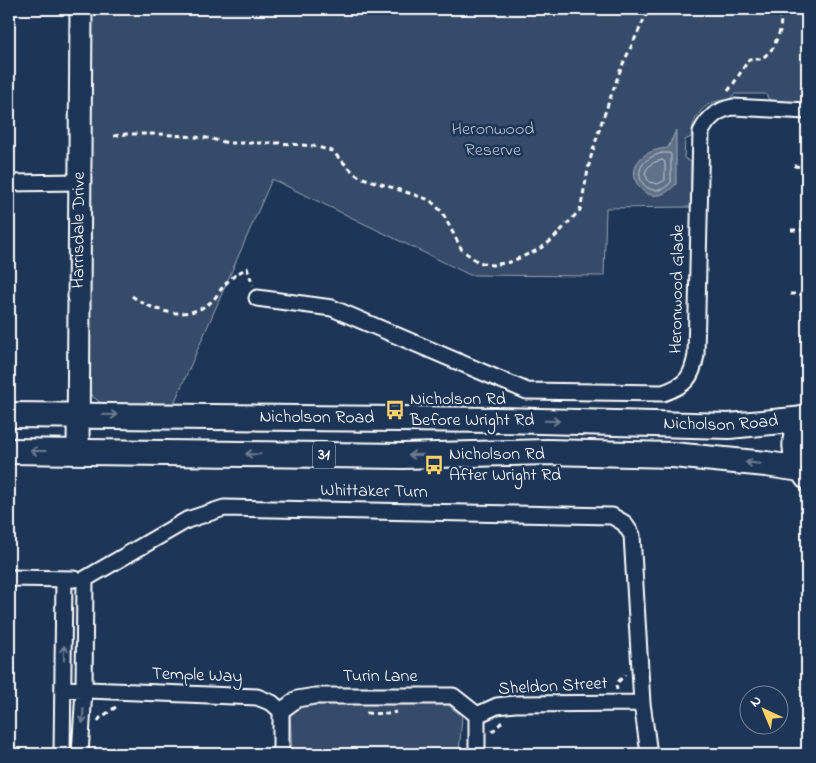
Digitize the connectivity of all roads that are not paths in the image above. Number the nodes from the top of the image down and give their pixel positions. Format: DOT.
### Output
graph roads {
  1 [pos="81,9"];
  2 [pos="807,111"];
  3 [pos="79,182"];
  4 [pos="9,183"];
  5 [pos="257,298"];
  6 [pos="79,415"];
  7 [pos="9,416"];
  8 [pos="806,417"];
  9 [pos="9,451"];
  10 [pos="78,452"];
  11 [pos="804,473"];
  12 [pos="9,578"];
  13 [pos="64,579"];
  14 [pos="85,579"];
  15 [pos="64,689"];
  16 [pos="84,690"];
  17 [pos="642,703"];
  18 [pos="281,711"];
  19 [pos="477,715"];
  20 [pos="62,754"];
  21 [pos="80,754"];
  22 [pos="281,754"];
  23 [pos="477,754"];
  24 [pos="649,754"];
  1 -- 3 [label="street, Harrisdale Drive"];
  2 -- 5 [label="street, Heronwood Glade"];
  3 -- 4 [label="street"];
  3 -- 6 [label="street, Harrisdale Drive"];
  6 -- 7 [label="main road, Nicholson Road / 31"];
  6 -- 8 [label="main road, Nicholson Road / 31, one-way"];
  6 -- 10 [label="street, Harrisdale Drive"];
  8 -- 11 [label="main road, Nicholson Road / 31"];
  10 -- 9 [label="main road, Nicholson Road / 31, one-way"];
  11 -- 10 [label="main road, Nicholson Road / 31, one-way"];
  12 -- 13 [label="street"];
  13 -- 14 [label="street"];
  15 -- 13 [label="street, one-way"];
  14 -- 16 [label="street"];
  14 -- 17 [label="street, Whittaker Turn"];
  15 -- 16 [label="street, Temple Way"];
  15 -- 20 [label="street"];
  16 -- 18 [label="street, Temple Way"];
  16 -- 21 [label="street, one-way"];
  17 -- 19 [label="street, Sheldon Street"];
  17 -- 24 [label="street, Whittaker Turn"];
  18 -- 19 [label="street, Turin Lane"];
  18 -- 22 [label="street"];
  19 -- 23 [label="street, Sheldon Street"];
}
